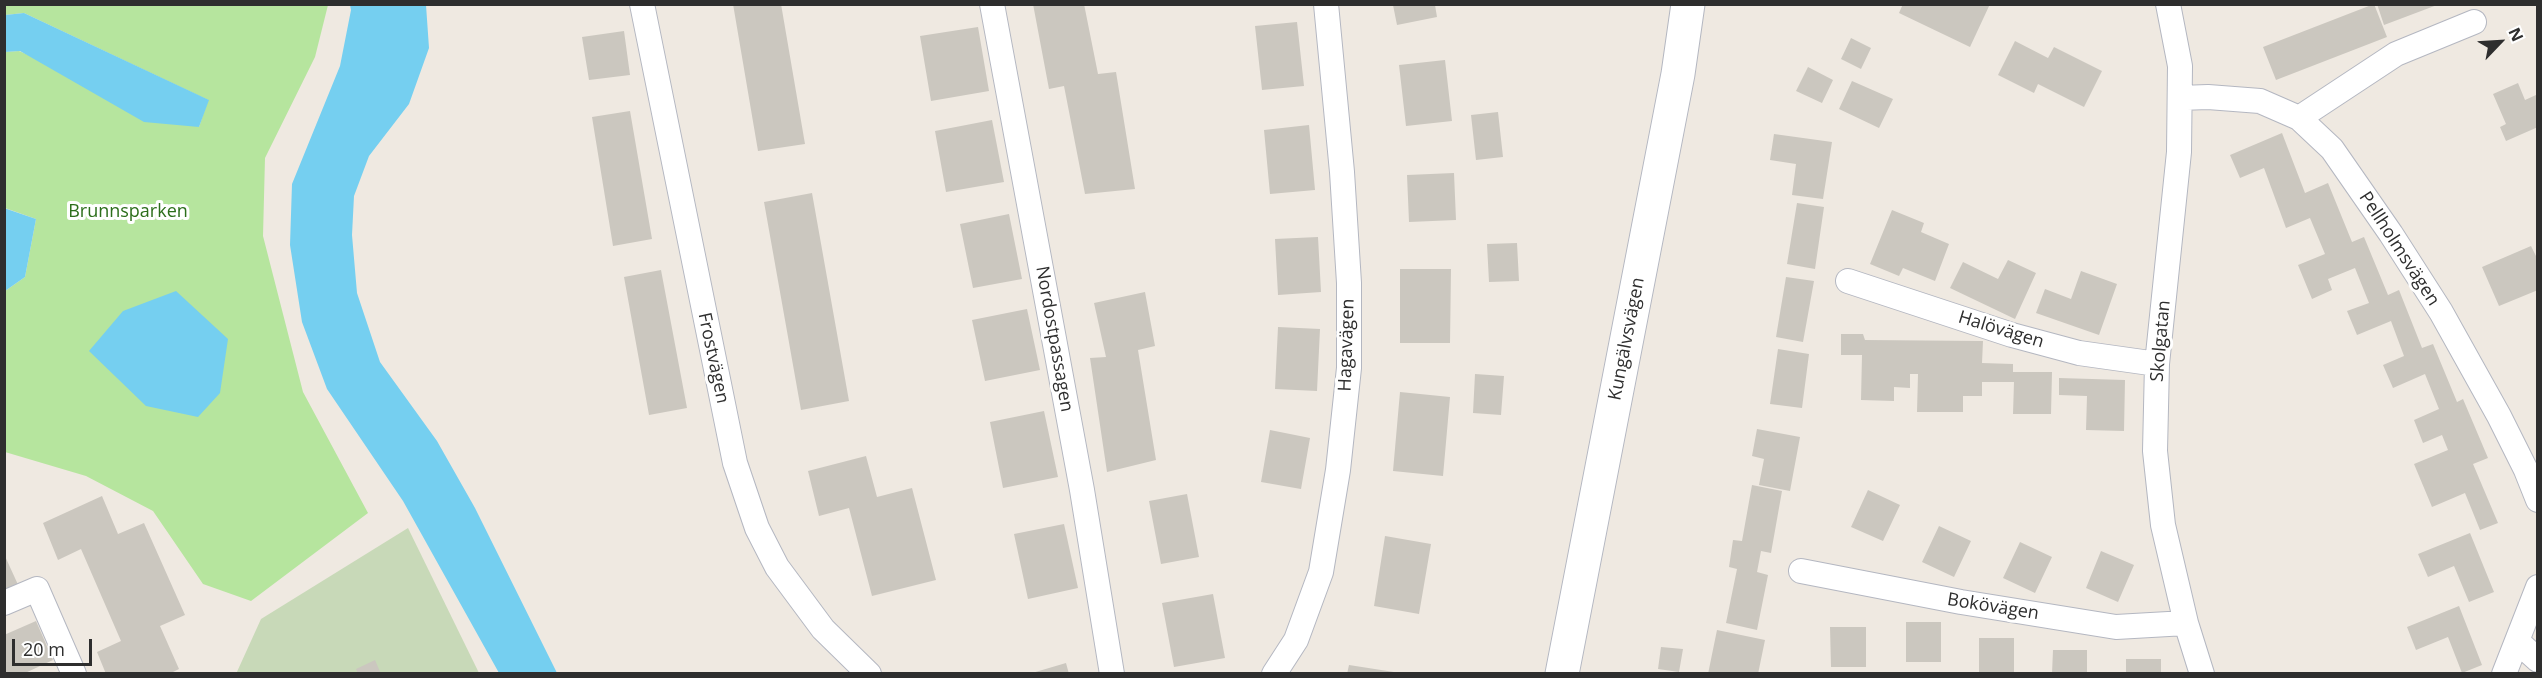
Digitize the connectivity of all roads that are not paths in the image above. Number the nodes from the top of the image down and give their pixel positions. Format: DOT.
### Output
graph roads {
  1 [pos="642,4"];
  2 [pos="992,4"];
  3 [pos="1326,4"];
  4 [pos="1688,4"];
  5 [pos="2168,4"];
  6 [pos="2474,22"];
  7 [pos="2180,98"];
  8 [pos="2299,118"];
  9 [pos="1848,281"];
  10 [pos="2157,364"];
  11 [pos="2538,500"];
  12 [pos="1801,571"];
  13 [pos="2538,587"];
  14 [pos="4,603"];
  15 [pos="2186,623"];
  16 [pos="2518,642"];
  17 [pos="2538,660"];
  18 [pos="74,674"];
  19 [pos="869,674"];
  20 [pos="1112,674"];
  21 [pos="1274,674"];
  22 [pos="1562,674"];
  23 [pos="2202,674"];
  24 [pos="2504,674"];
  1 -- 19 [label="street, Frostvägen"];
  2 -- 20 [label="street, Nordostpassagen"];
  3 -- 21 [label="street, Hagavägen"];
  4 -- 22 [label="main road, Kungälvsvägen"];
  5 -- 7 [label="street, Skolgatan"];
  6 -- 8 [label="street"];
  7 -- 8 [label="street, Pellholmsvägen"];
  7 -- 10 [label="street, Skolgatan"];
  8 -- 11 [label="street, Pellholmsvägen"];
  9 -- 10 [label="street, Halövägen"];
  10 -- 15 [label="street, Skolgatan"];
  12 -- 15 [label="street, Bokövägen"];
  13 -- 16 [label="street"];
  14 -- 18 [label="street"];
  15 -- 23 [label="street, Skolgatan"];
  16 -- 17 [label="street"];
  16 -- 24 [label="street"];
}
